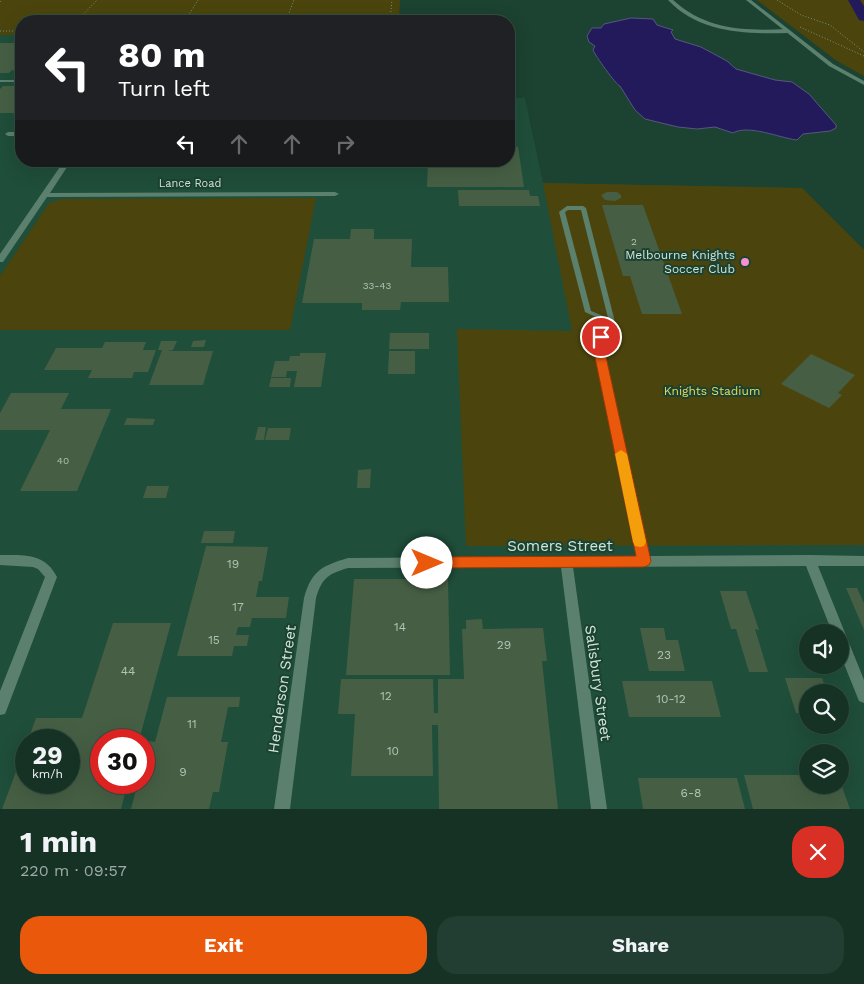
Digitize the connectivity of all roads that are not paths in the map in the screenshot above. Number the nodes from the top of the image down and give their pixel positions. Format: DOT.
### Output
graph roads {
  1 [pos="670,0"];
  2 [pos="748,0"];
  3 [pos="787,31"];
  4 [pos="0,81"];
  5 [pos="15,81"];
  6 [pos="864,83"];
  7 [pos="8,134"];
  8 [pos="15,134"];
  9 [pos="64,167"];
  10 [pos="335,194"];
  11 [pos="45,195"];
  12 [pos="0,260"];
  13 [pos="612,322"];
  14 [pos="0,560"];
  15 [pos="810,560"];
  16 [pos="864,560"];
  17 [pos="644,561"];
  18 [pos="566,562"];
  19 [pos="318,575"];
  20 [pos="835,624"];
  21 [pos="849,660"];
  22 [pos="864,697"];
  23 [pos="0,709"];
  24 [pos="282,809"];
  25 [pos="599,809"];
  1 -- 3 [label="street"];
  2 -- 3 [label="street"];
  3 -- 6 [label="street"];
  4 -- 5 [label="lane"];
  7 -- 8 [label="street"];
  9 -- 11 [label="street"];
  10 -- 11 [label="street, Lance Road"];
  11 -- 12 [label="street"];
  13 -- 13 [label="lane"];
  13 -- 17 [label="lane"];
  14 -- 23 [label="street"];
  15 -- 16 [label="street, Somers Street"];
  15 -- 17 [label="street, Somers Street"];
  15 -- 20 [label="street"];
  17 -- 18 [label="street, Somers Street"];
  18 -- 19 [label="street, Somers Street"];
  18 -- 25 [label="street, Salisbury Street"];
  19 -- 24 [label="street, Henderson Street"];
  21 -- 22 [label="street"];
}
